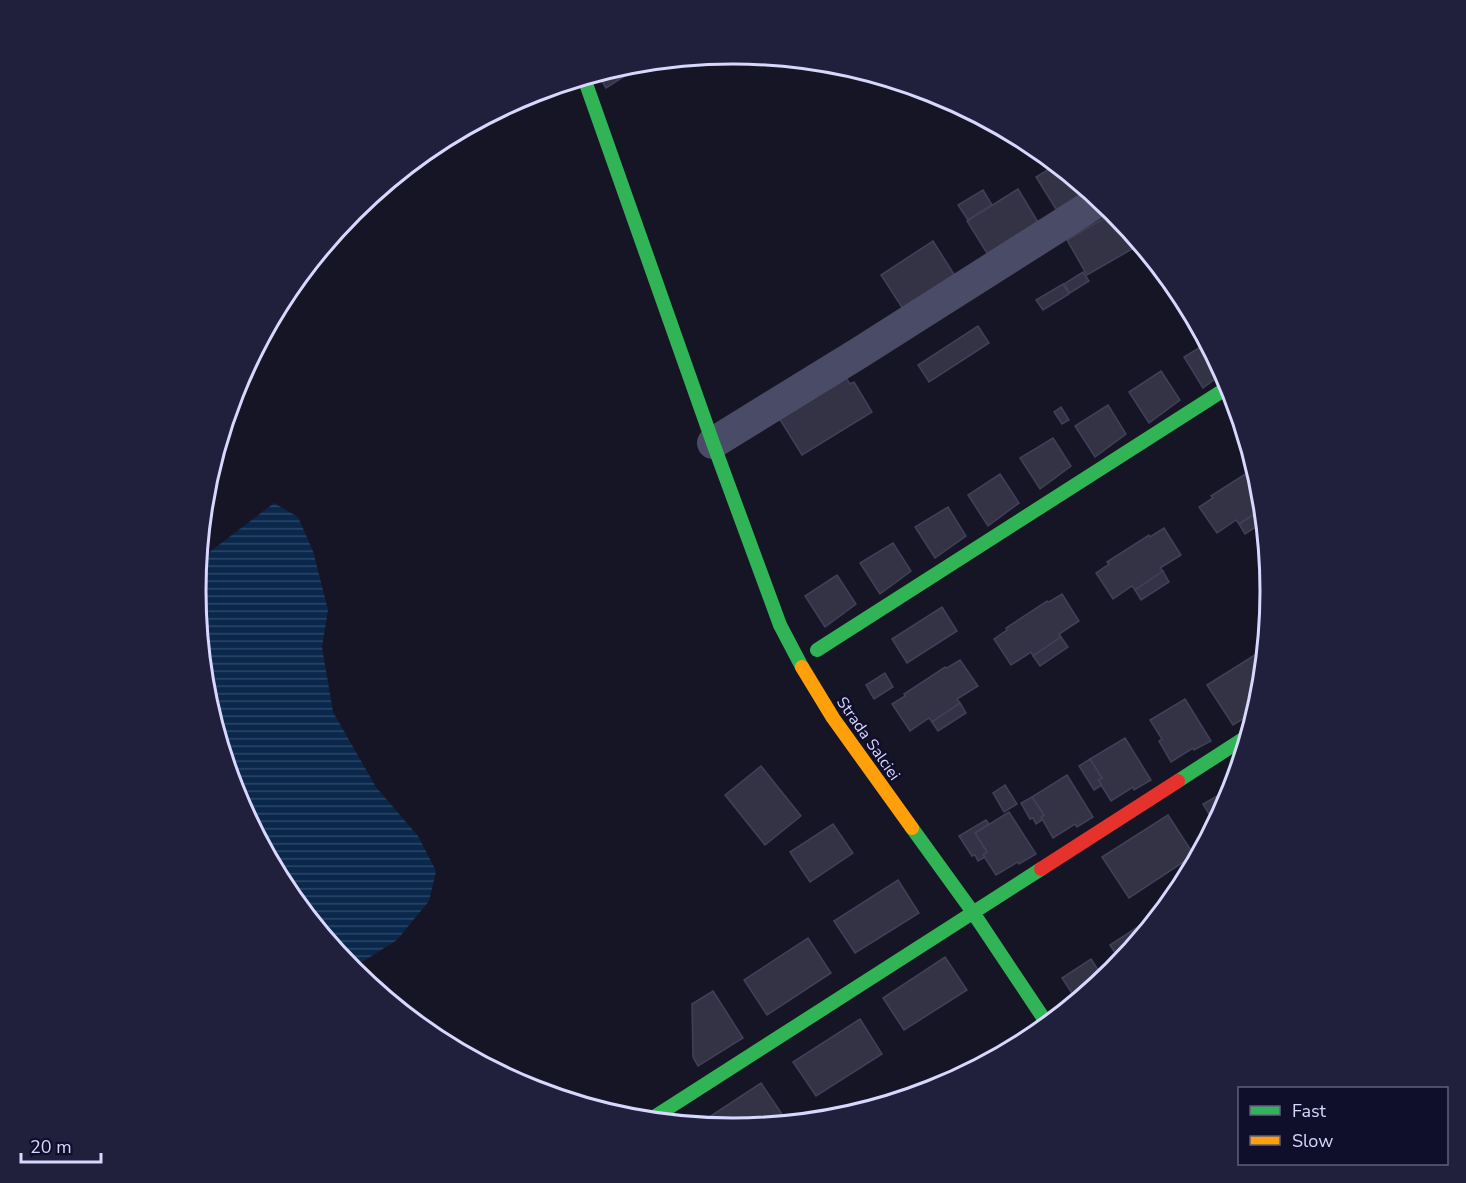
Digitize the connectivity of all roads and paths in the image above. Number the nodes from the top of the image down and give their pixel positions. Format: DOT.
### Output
graph roads {
  1 [pos="587,85"];
  2 [pos="1091,205"];
  3 [pos="1221,392"];
  4 [pos="713,443"];
  5 [pos="817,650"];
  6 [pos="1238,741"];
  7 [pos="972,911"];
  8 [pos="1043,1018"];
  9 [pos="660,1113"];
  1 -- 4 [label="street, Strada Salciei"];
  2 -- 4 [label="street"];
  3 -- 5 [label="street"];
  4 -- 7 [label="street, Strada Salciei"];
  6 -- 7 [label="street"];
  7 -- 8 [label="street, Strada Salciei"];
  7 -- 9 [label="street"];
}
